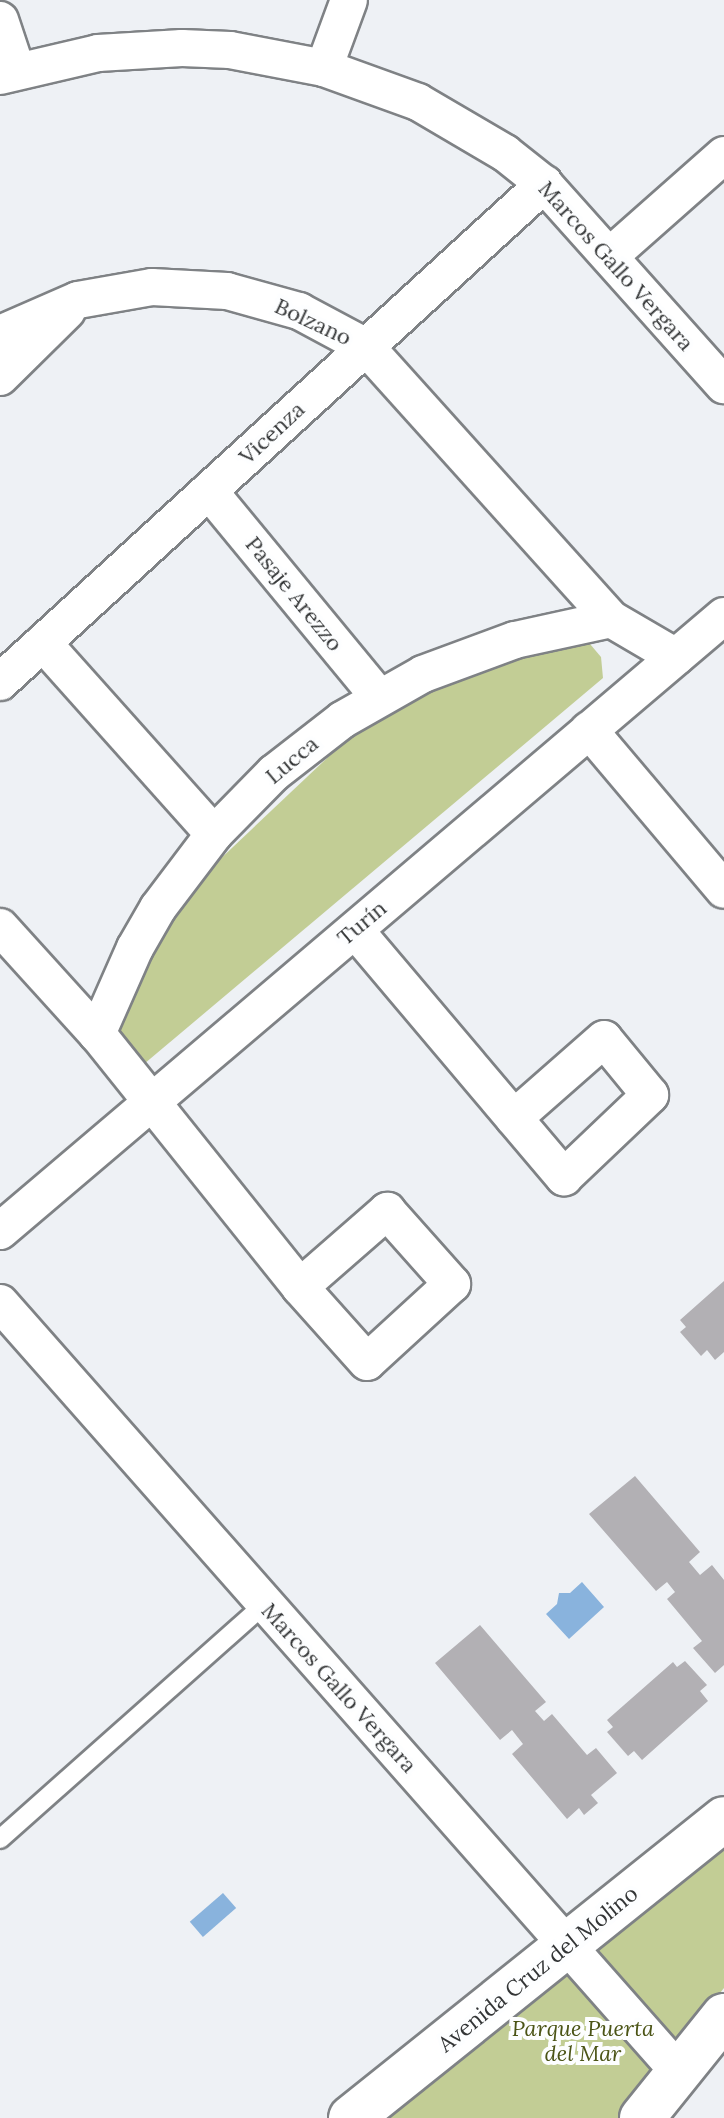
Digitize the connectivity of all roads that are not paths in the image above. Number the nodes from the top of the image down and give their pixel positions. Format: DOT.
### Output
graph roads {
  1 [pos="349,0"];
  2 [pos="0,20"];
  3 [pos="324,68"];
  4 [pos="8,74"];
  5 [pos="724,155"];
  6 [pos="544,184"];
  7 [pos="611,255"];
  8 [pos="78,300"];
  9 [pos="0,334"];
  10 [pos="366,347"];
  11 [pos="0,377"];
  12 [pos="724,385"];
  13 [pos="209,491"];
  14 [pos="724,616"];
  15 [pos="611,619"];
  16 [pos="43,643"];
  17 [pos="676,657"];
  18 [pos="0,682"];
  19 [pos="379,697"];
  20 [pos="589,730"];
  21 [pos="214,834"];
  22 [pos="724,890"];
  23 [pos="0,927"];
  24 [pos="355,930"];
  25 [pos="97,1034"];
  26 [pos="151,1102"];
  27 [pos="514,1118"];
  28 [pos="0,1231"];
  29 [pos="300,1287"];
  30 [pos="0,1303"];
  31 [pos="265,1604"];
  32 [pos="724,1819"];
  33 [pos="0,1839"];
  34 [pos="563,1945"];
  35 [pos="724,2016"];
  36 [pos="679,2072"];
  37 [pos="351,2118"];
  38 [pos="642,2118"];
  1 -- 3 [label="street"];
  2 -- 4 [label="street"];
  3 -- 4 [label="street, Marcos Gallo Vergara"];
  3 -- 6 [label="street, Marcos Gallo Vergara"];
  5 -- 7 [label="street"];
  6 -- 7 [label="street, Marcos Gallo Vergara"];
  6 -- 10 [label="street, Vicenza"];
  7 -- 12 [label="street, Marcos Gallo Vergara"];
  8 -- 9 [label="street, Bolzano"];
  8 -- 10 [label="street, Bolzano"];
  8 -- 11 [label="street"];
  10 -- 13 [label="street, Vicenza"];
  10 -- 15 [label="street, Bolzano"];
  13 -- 16 [label="street, Vicenza"];
  13 -- 19 [label="street, Pasaje Arezzo"];
  14 -- 17 [label="street, Turín"];
  15 -- 17 [label="street"];
  15 -- 19 [label="street, Lucca"];
  16 -- 18 [label="street, Vicenza"];
  16 -- 21 [label="street"];
  17 -- 20 [label="street, Turín"];
  19 -- 21 [label="street, Lucca"];
  20 -- 22 [label="street"];
  20 -- 24 [label="street, Turín"];
  21 -- 25 [label="street, Lucca"];
  23 -- 25 [label="street"];
  24 -- 26 [label="street, Turín"];
  24 -- 27 [label="street"];
  25 -- 26 [label="street"];
  26 -- 28 [label="street, Turín"];
  26 -- 29 [label="street"];
  30 -- 31 [label="street, Marcos Gallo Vergara"];
  31 -- 33 [label="lane"];
  31 -- 34 [label="street, Marcos Gallo Vergara"];
  32 -- 34 [label="street, Avenida Cruz del Molino"];
  34 -- 36 [label="street, Marcos Gallo Vergara"];
  34 -- 37 [label="street, Avenida Cruz del Molino"];
  35 -- 36 [label="street"];
  36 -- 38 [label="street"];
}
